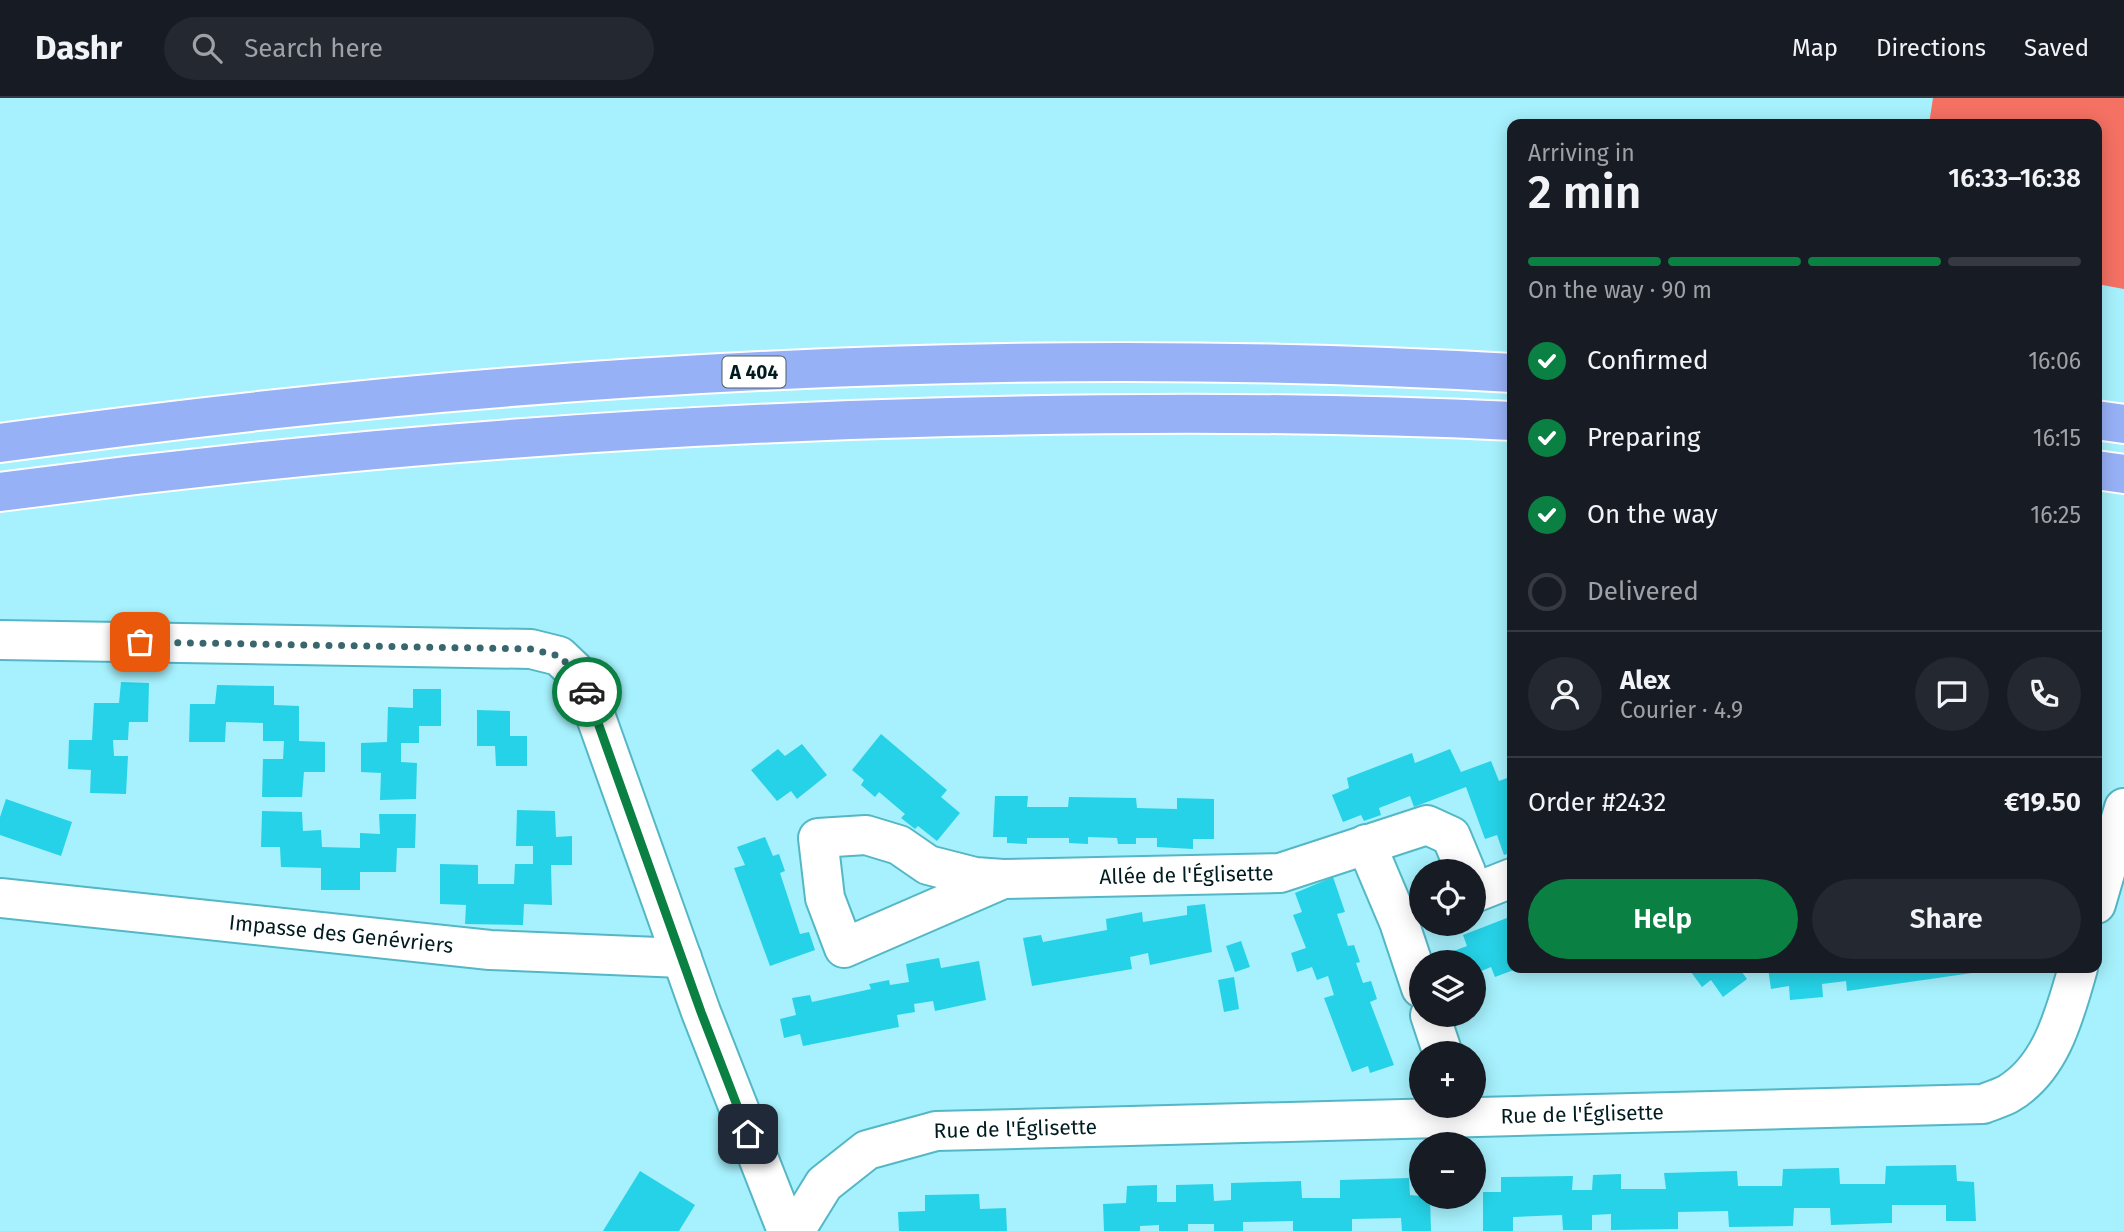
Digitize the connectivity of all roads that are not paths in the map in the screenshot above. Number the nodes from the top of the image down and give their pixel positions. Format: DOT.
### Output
graph roads {
  1 [pos="1507,373"];
  2 [pos="1507,421"];
  3 [pos="2102,421"];
  4 [pos="2124,424"];
  5 [pos="0,443"];
  6 [pos="2102,471"];
  7 [pos="2124,474"];
  8 [pos="81,481"];
  9 [pos="0,492"];
  10 [pos="0,498"];
  11 [pos="0,640"];
  12 [pos="2124,808"];
  13 [pos="1366,844"];
  14 [pos="1461,859"];
  15 [pos="1003,879"];
  16 [pos="1507,880"];
  17 [pos="2102,883"];
  18 [pos="1486,888"];
  19 [pos="0,898"];
  20 [pos="1409,916"];
  21 [pos="682,958"];
  22 [pos="2077,973"];
  23 [pos="1486,1112"];
  24 [pos="1409,1114"];
  25 [pos="787,1231"];
  26 [pos="795,1231"];
  1 -- 5 [label="highway, A 404"];
  2 -- 8 [label="highway"];
  3 -- 4 [label="highway"];
  6 -- 7 [label="highway"];
  8 -- 9 [label="highway"];
  8 -- 10 [label="highway"];
  11 -- 21 [label="street"];
  12 -- 17 [label="street"];
  13 -- 14 [label="street, Allée de l'Églisette"];
  13 -- 15 [label="street, Allée de l'Églisette"];
  13 -- 20 [label="street"];
  16 -- 18 [label="street"];
  19 -- 21 [label="street, Impasse des Genévriers"];
  21 -- 25 [label="street"];
  22 -- 23 [label="street, Rue de l'Églisette"];
  24 -- 26 [label="street, Rue de l'Églisette"];
}
